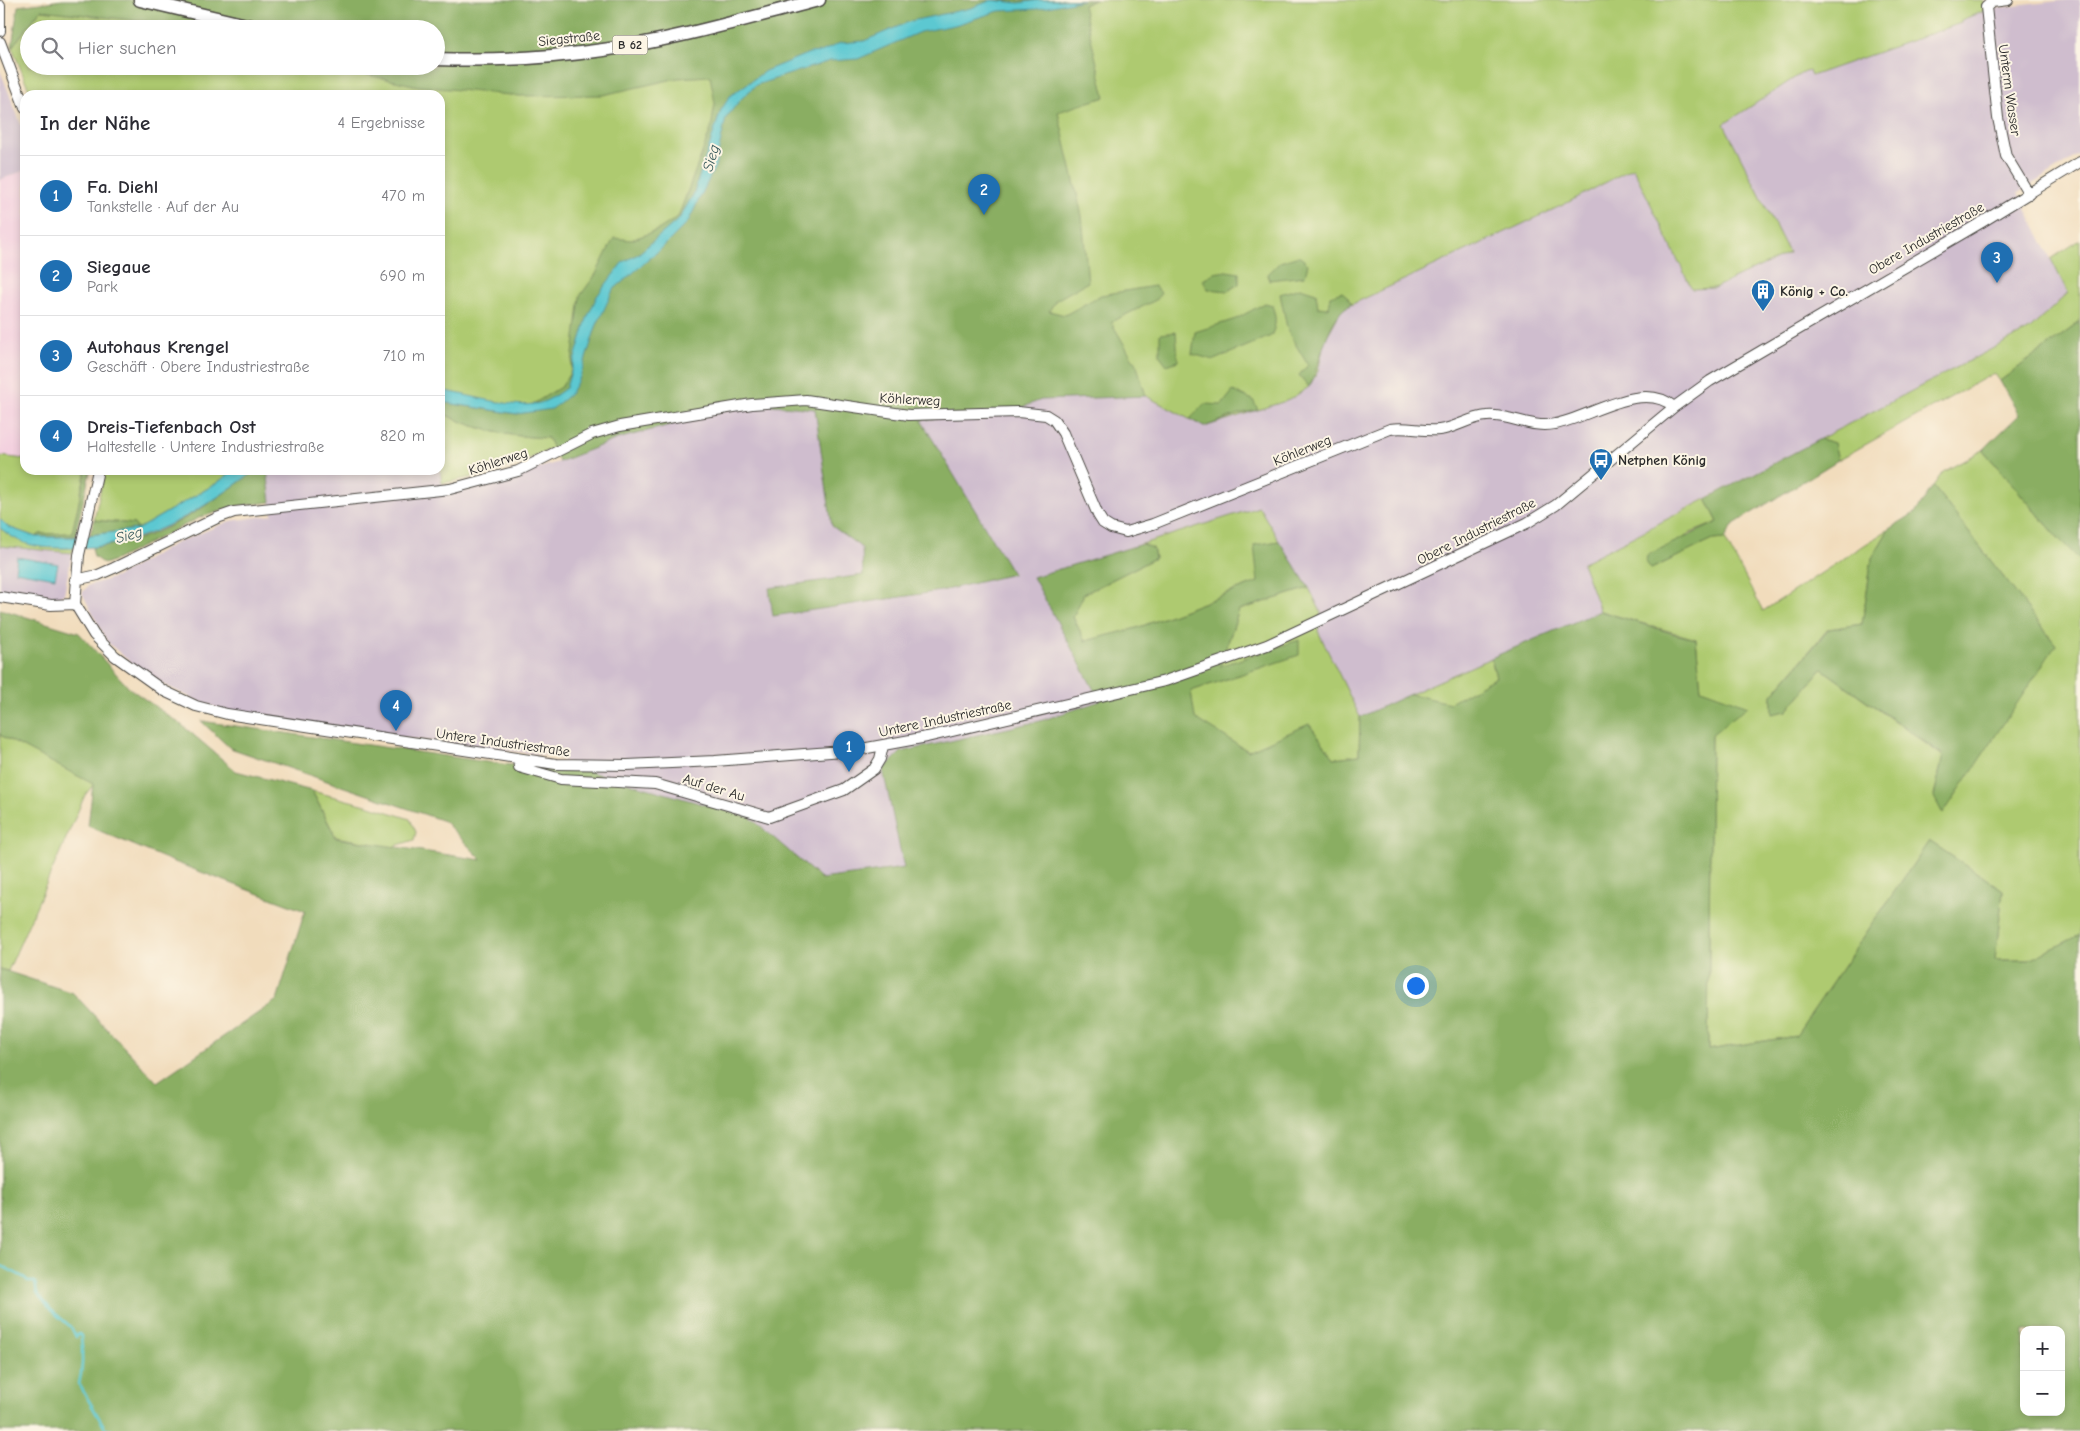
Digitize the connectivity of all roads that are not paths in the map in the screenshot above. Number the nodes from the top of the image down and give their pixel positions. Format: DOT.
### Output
graph roads {
  1 [pos="140,0"];
  2 [pos="819,0"];
  3 [pos="2008,0"];
  4 [pos="0,6"];
  5 [pos="225,20"];
  6 [pos="0,31"];
  7 [pos="0,42"];
  8 [pos="445,59"];
  9 [pos="4,63"];
  10 [pos="20,97"];
  11 [pos="2080,162"];
  12 [pos="2029,194"];
  13 [pos="1674,407"];
  14 [pos="97,475"];
  15 [pos="75,580"];
  16 [pos="0,597"];
  17 [pos="75,604"];
  18 [pos="1102,698"];
  19 [pos="883,746"];
  20 [pos="518,759"];
  1 -- 5 [label="main road"];
  2 -- 8 [label="main road, Siegstraße / B 62"];
  3 -- 12 [label="street, Unterm Wasser"];
  4 -- 6 [label="street"];
  7 -- 9 [label="street"];
  9 -- 10 [label="street"];
  11 -- 12 [label="street, Obere Industriestraße"];
  12 -- 13 [label="street, Obere Industriestraße"];
  13 -- 15 [label="street, Köhlerweg"];
  13 -- 18 [label="street, Obere Industriestraße"];
  14 -- 15 [label="street"];
  15 -- 17 [label="street"];
  16 -- 17 [label="street"];
  17 -- 20 [label="street, Untere Industriestraße"];
  18 -- 19 [label="street, Untere Industriestraße"];
  19 -- 20 [label="street, Untere Industriestraße"];
  19 -- 20 [label="street, Auf der Au"];
}
